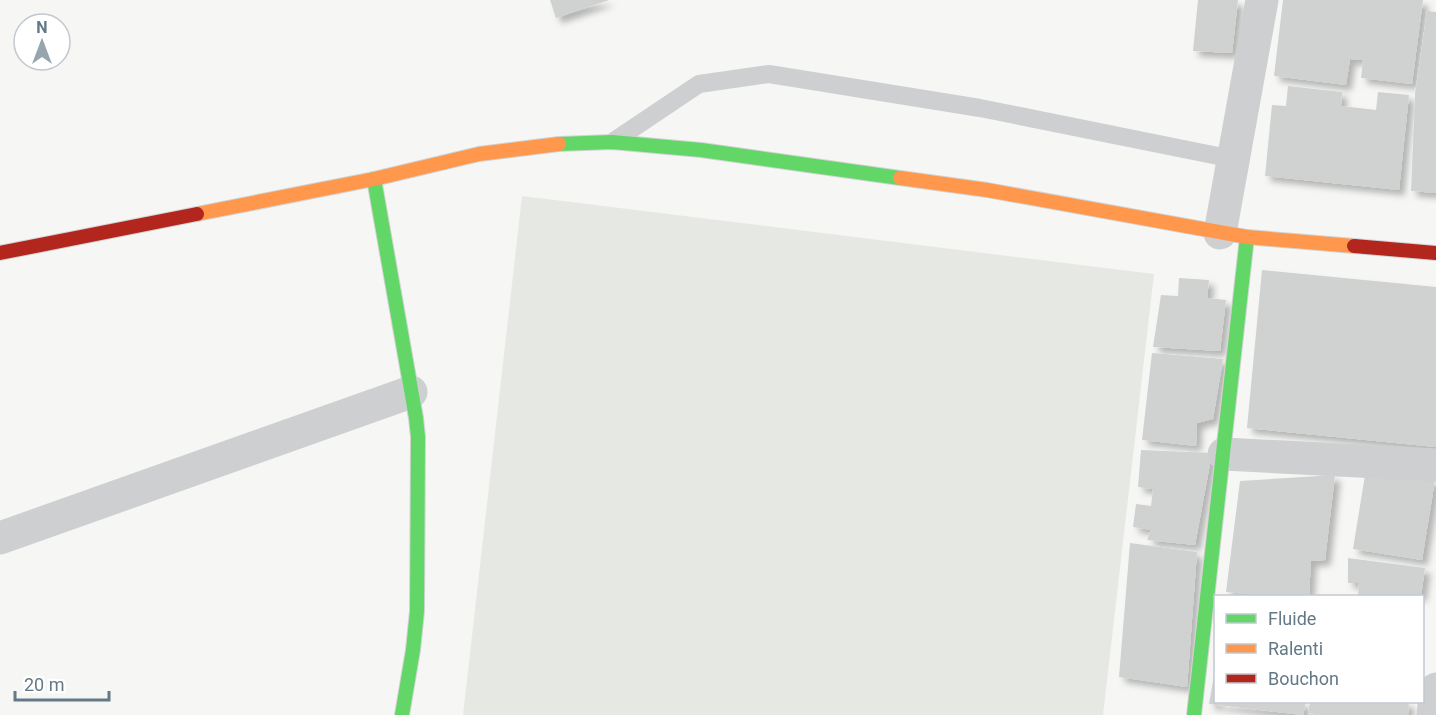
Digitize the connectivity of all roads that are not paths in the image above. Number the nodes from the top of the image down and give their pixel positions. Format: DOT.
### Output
graph roads {
  1 [pos="1262,0"];
  2 [pos="612,142"];
  3 [pos="1233,159"];
  4 [pos="374,178"];
  5 [pos="1233,235"];
  6 [pos="0,254"];
  7 [pos="1436,254"];
  8 [pos="411,392"];
  9 [pos="1224,454"];
  10 [pos="1436,465"];
  11 [pos="0,538"];
  12 [pos="1436,688"];
  13 [pos="402,715"];
  14 [pos="1194,715"];
  15 [pos="1433,715"];
  1 -- 3 [label="street"];
  2 -- 3 [label="lane"];
  2 -- 4 [label="main road"];
  2 -- 5 [label="main road"];
  3 -- 5 [label="street"];
  4 -- 6 [label="main road"];
  4 -- 8 [label="main road"];
  5 -- 7 [label="main road"];
  5 -- 9 [label="main road"];
  8 -- 11 [label="street"];
  8 -- 13 [label="main road"];
  9 -- 10 [label="street"];
  9 -- 14 [label="main road"];
  12 -- 15 [label="street"];
}
